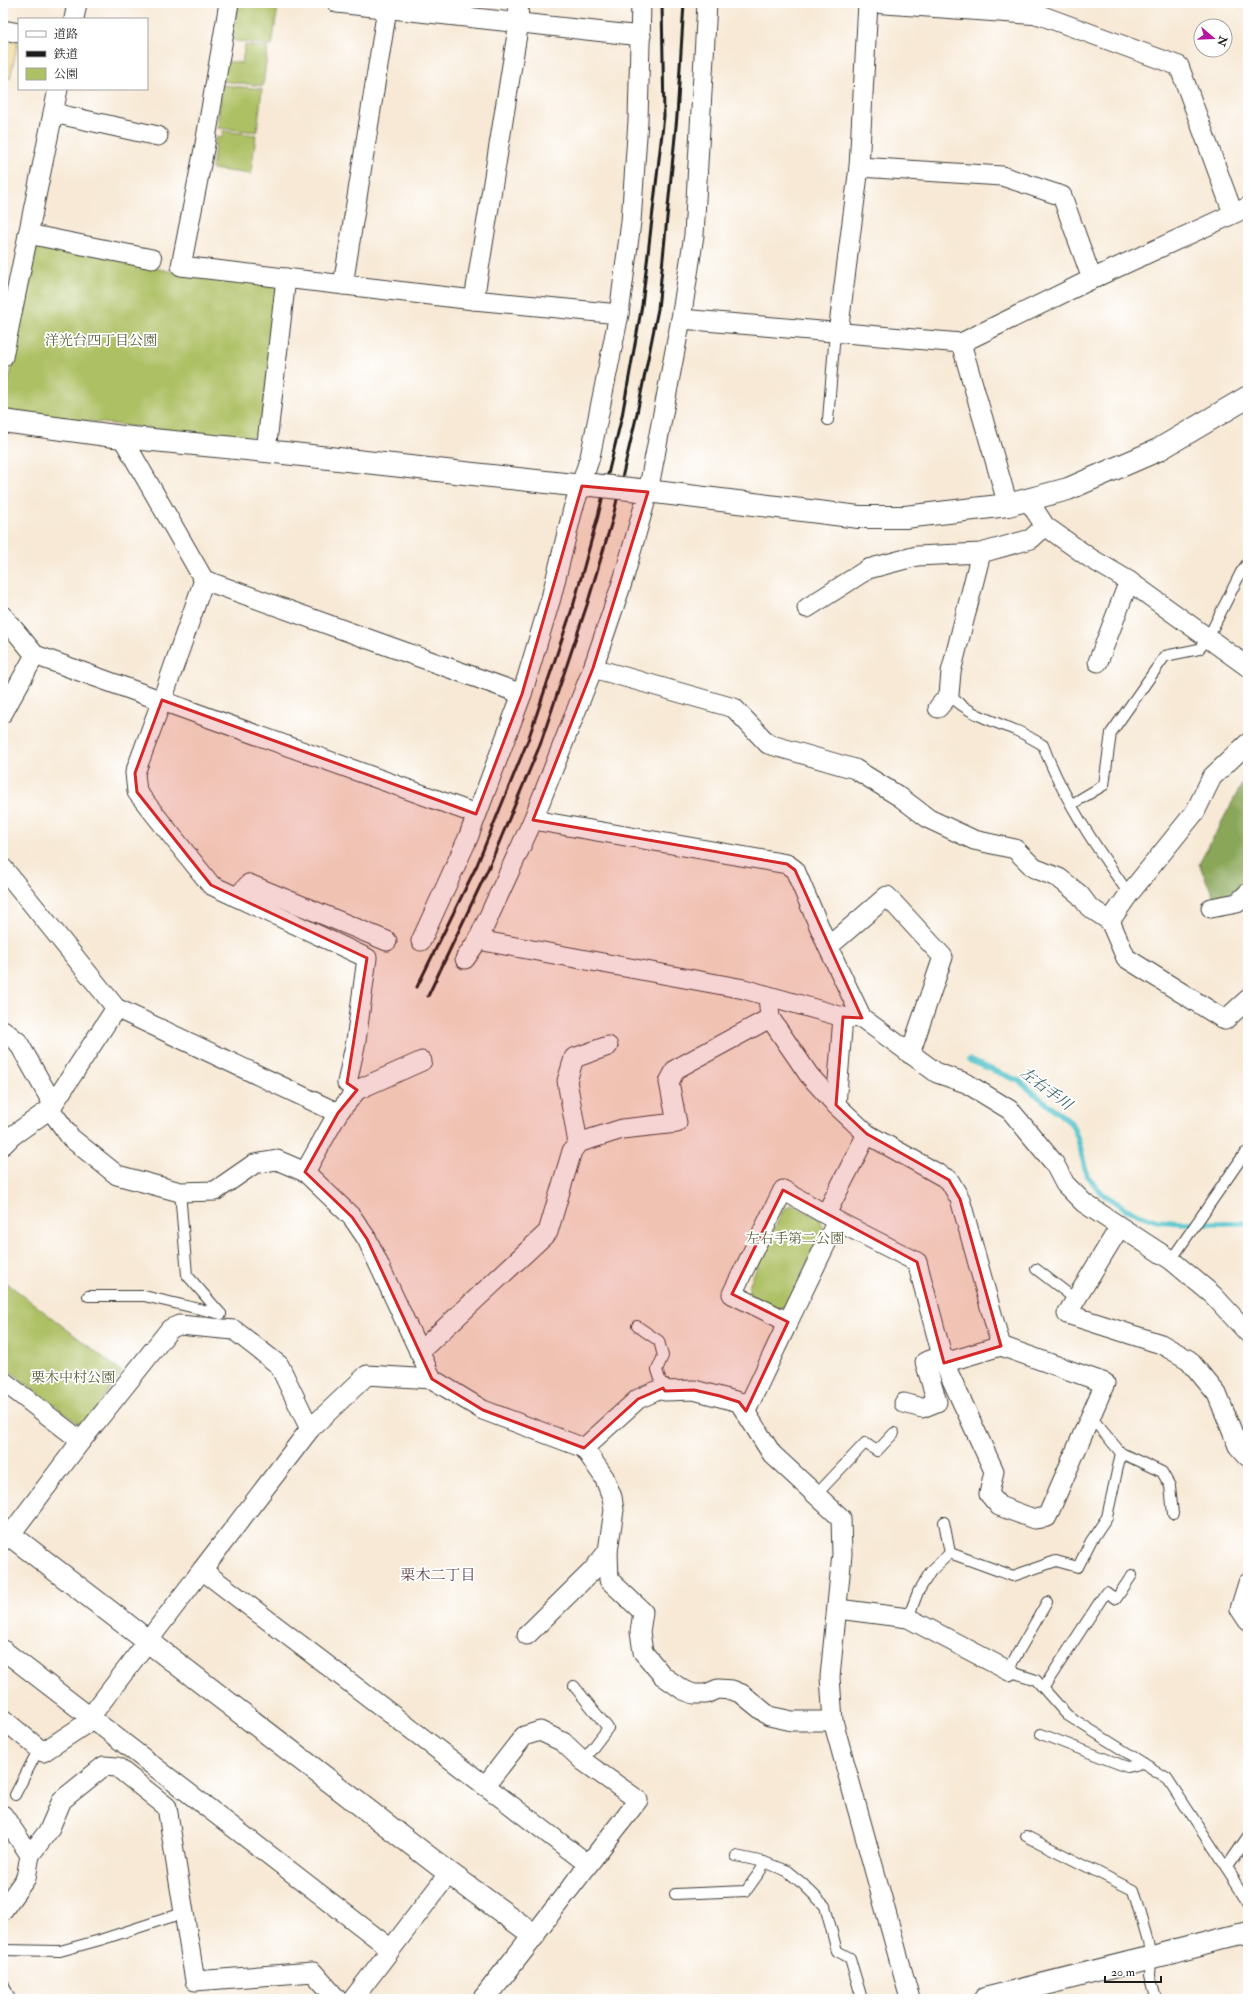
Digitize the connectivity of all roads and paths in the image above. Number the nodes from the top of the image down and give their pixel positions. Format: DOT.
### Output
graph roads {
  1 [pos="77,3"];
  2 [pos="229,3"];
  3 [pos="338,3"];
  4 [pos="518,3"];
  5 [pos="641,3"];
  6 [pos="707,3"];
  7 [pos="869,3"];
  8 [pos="387,9"];
  9 [pos="74,18"];
  10 [pos="519,22"];
  11 [pos="3,30"];
  12 [pos="18,34"];
  13 [pos="641,36"];
  14 [pos="58,90"];
  15 [pos="53,113"];
  16 [pos="158,136"];
  17 [pos="859,167"];
  18 [pos="1240,210"];
  19 [pos="28,234"];
  20 [pos="152,259"];
  21 [pos="286,278"];
  22 [pos="1092,279"];
  23 [pos="343,285"];
  24 [pos="474,300"];
  25 [pos="619,314"];
  26 [pos="681,319"];
  27 [pos="837,333"];
  28 [pos="961,343"];
  29 [pos="3,358"];
  30 [pos="1248,397"];
  31 [pos="828,420"];
  32 [pos="3,421"];
  33 [pos="122,437"];
  34 [pos="266,451"];
  35 [pos="587,486"];
  36 [pos="644,491"];
  37 [pos="1018,503"];
  38 [pos="1045,526"];
  39 [pos="981,554"];
  40 [pos="1248,562"];
  41 [pos="204,580"];
  42 [pos="1129,581"];
  43 [pos="807,608"];
  44 [pos="3,616"];
  45 [pos="1208,638"];
  46 [pos="35,655"];
  47 [pos="1098,662"];
  48 [pos="1248,667"];
  49 [pos="593,668"];
  50 [pos="522,694"];
  51 [pos="162,700"];
  52 [pos="943,701"];
  53 [pos="3,713"];
  54 [pos="1248,743"];
  55 [pos="1072,804"];
  56 [pos="476,814"];
  57 [pos="533,820"];
  58 [pos="3,868"];
  59 [pos="1129,894"];
  60 [pos="1248,894"];
  61 [pos="237,897"];
  62 [pos="1211,908"];
  63 [pos="1110,921"];
  64 [pos="478,940"];
  65 [pos="387,941"];
  66 [pos="421,941"];
  67 [pos="828,947"];
  68 [pos="465,959"];
  69 [pos="768,996"];
  70 [pos="1248,999"];
  71 [pos="116,1008"];
  72 [pos="375,1014"];
  73 [pos="852,1017"];
  74 [pos="770,1018"];
  75 [pos="3,1030"];
  76 [pos="356,1041"];
  77 [pos="608,1046"];
  78 [pos="910,1054"];
  79 [pos="422,1061"];
  80 [pos="357,1090"];
  81 [pos="836,1105"];
  82 [pos="51,1106"];
  83 [pos="338,1113"];
  84 [pos="6,1134"];
  85 [pos="867,1134"];
  86 [pos="578,1143"];
  87 [pos="1248,1154"];
  88 [pos="305,1172"];
  89 [pos="180,1192"];
  90 [pos="832,1218"];
  91 [pos="1119,1228"];
  92 [pos="1171,1260"];
  93 [pos="1036,1269"];
  94 [pos="88,1296"];
  95 [pos="1075,1299"];
  96 [pos="221,1314"];
  97 [pos="788,1322"];
  98 [pos="637,1326"];
  99 [pos="234,1330"];
  100 [pos="1248,1333"];
  101 [pos="1001,1346"];
  102 [pos="419,1352"];
  103 [pos="943,1360"];
  104 [pos="432,1379"];
  105 [pos="3,1381"];
  106 [pos="663,1388"];
  107 [pos="904,1403"];
  108 [pos="746,1411"];
  109 [pos="1091,1417"];
  110 [pos="310,1429"];
  111 [pos="894,1433"];
  112 [pos="81,1441"];
  113 [pos="584,1448"];
  114 [pos="1121,1453"];
  115 [pos="1248,1457"];
  116 [pos="816,1495"];
  117 [pos="1173,1514"];
  118 [pos="944,1522"];
  119 [pos="7,1538"];
  120 [pos="608,1551"];
  121 [pos="950,1553"];
  122 [pos="202,1570"];
  123 [pos="1132,1575"];
  124 [pos="1248,1583"];
  125 [pos="1047,1602"];
  126 [pos="838,1609"];
  127 [pos="908,1618"];
  128 [pos="1248,1621"];
  129 [pos="526,1636"];
  130 [pos="148,1642"];
  131 [pos="3,1650"];
  132 [pos="1008,1670"];
  133 [pos="574,1686"];
  134 [pos="1044,1688"];
  135 [pos="90,1716"];
  136 [pos="3,1720"];
  137 [pos="833,1721"];
  138 [pos="1041,1734"];
  139 [pos="43,1752"];
  140 [pos="583,1761"];
  141 [pos="1143,1763"];
  142 [pos="485,1786"];
  143 [pos="15,1795"];
  144 [pos="3,1815"];
  145 [pos="1026,1836"];
  146 [pos="1248,1836"];
  147 [pos="34,1844"];
  148 [pos="736,1856"];
  149 [pos="764,1862"];
  150 [pos="588,1864"];
  151 [pos="1226,1868"];
  152 [pos="450,1873"];
  153 [pos="674,1894"];
  154 [pos="1248,1902"];
  155 [pos="3,1910"];
  156 [pos="183,1913"];
  157 [pos="1248,1933"];
  158 [pos="534,1935"];
  159 [pos="391,1949"];
  160 [pos="3,1950"];
  161 [pos="1151,1958"];
  162 [pos="3,1983"];
  163 [pos="10,1999"];
  164 [pos="337,1999"];
  165 [pos="353,1999"];
  166 [pos="484,1999"];
  167 [pos="862,1999"];
  168 [pos="910,1999"];
  169 [pos="985,1999"];
  170 [pos="1156,1999"];
  1 -- 9 [label="street"];
  2 -- 21 [label="street"];
  3 -- 8 [label="street"];
  4 -- 10 [label="street"];
  5 -- 13 [label="street"];
  6 -- 26 [label="street"];
  7 -- 17 [label="street"];
  7 -- 18 [label="street"];
  8 -- 10 [label="street"];
  8 -- 23 [label="street"];
  10 -- 13 [label="street"];
  10 -- 24 [label="street"];
  11 -- 12 [label="street"];
  13 -- 25 [label="street"];
  14 -- 15 [label="street"];
  15 -- 16 [label="street"];
  15 -- 19 [label="street"];
  17 -- 22 [label="street"];
  17 -- 27 [label="street"];
  18 -- 22 [label="street"];
  19 -- 20 [label="street"];
  19 -- 29 [label="street"];
  21 -- 23 [label="street"];
  21 -- 34 [label="street"];
  22 -- 28 [label="street"];
  23 -- 24 [label="street"];
  24 -- 25 [label="street"];
  25 -- 35 [label="street"];
  26 -- 27 [label="street"];
  26 -- 36 [label="street"];
  27 -- 28 [label="street"];
  27 -- 31 [label="lane"];
  28 -- 37 [label="street"];
  30 -- 37 [label="street"];
  32 -- 33 [label="street"];
  33 -- 34 [label="street"];
  33 -- 41 [label="street"];
  34 -- 35 [label="street"];
  35 -- 36 [label="street, bridge"];
  35 -- 50 [label="street"];
  36 -- 37 [label="street"];
  36 -- 49 [label="street"];
  37 -- 38 [label="street"];
  38 -- 39 [label="street"];
  38 -- 42 [label="street"];
  39 -- 43 [label="street"];
  39 -- 52 [label="street"];
  40 -- 45 [label="lane"];
  41 -- 50 [label="street"];
  41 -- 51 [label="street"];
  42 -- 45 [label="street"];
  42 -- 47 [label="street"];
  44 -- 46 [label="street"];
  45 -- 48 [label="street"];
  45 -- 55 [label="lane"];
  46 -- 51 [label="street"];
  46 -- 53 [label="street"];
  49 -- 57 [label="street"];
  49 -- 63 [label="street"];
  50 -- 56 [label="street"];
  51 -- 56 [label="street"];
  51 -- 61 [label="street"];
  52 -- 55 [label="lane"];
  54 -- 59 [label="street"];
  55 -- 59 [label="lane"];
  56 -- 66 [label="street"];
  57 -- 64 [label="street"];
  57 -- 67 [label="street"];
  58 -- 71 [label="street"];
  59 -- 63 [label="street"];
  60 -- 62 [label="street"];
  61 -- 65 [label="street"];
  61 -- 76 [label="street"];
  63 -- 70 [label="street"];
  64 -- 68 [label="street"];
  64 -- 69 [label="street"];
  67 -- 73 [label="street"];
  67 -- 78 [label="street"];
  69 -- 73 [label="street"];
  69 -- 74 [label="street"];
  71 -- 82 [label="street"];
  71 -- 83 [label="street"];
  72 -- 76 [label="street"];
  73 -- 78 [label="street"];
  73 -- 81 [label="street"];
  74 -- 81 [label="street"];
  74 -- 86 [label="street"];
  75 -- 82 [label="street"];
  76 -- 80 [label="street"];
  77 -- 86 [label="street"];
  78 -- 91 [label="street"];
  79 -- 80 [label="street"];
  80 -- 83 [label="street"];
  81 -- 85 [label="street"];
  82 -- 84 [label="street"];
  82 -- 89 [label="street"];
  83 -- 88 [label="street"];
  85 -- 90 [label="street"];
  85 -- 101 [label="street"];
  86 -- 102 [label="street"];
  87 -- 92 [label="lane"];
  88 -- 89 [label="street"];
  88 -- 102 [label="street"];
  89 -- 96 [label="lane"];
  90 -- 97 [label="street"];
  90 -- 97 [label="street"];
  90 -- 103 [label="street"];
  91 -- 92 [label="street"];
  91 -- 95 [label="street"];
  92 -- 100 [label="street"];
  93 -- 95 [label="lane"];
  94 -- 96 [label="lane"];
  95 -- 115 [label="street"];
  96 -- 99 [label="street"];
  97 -- 108 [label="street"];
  98 -- 106 [label="lane"];
  99 -- 110 [label="street"];
  99 -- 112 [label="street"];
  101 -- 103 [label="street"];
  101 -- 109 [label="street"];
  102 -- 104 [label="street"];
  103 -- 107 [label="street"];
  103 -- 109 [label="street"];
  104 -- 110 [label="street"];
  104 -- 113 [label="street"];
  105 -- 112 [label="street"];
  106 -- 108 [label="street"];
  106 -- 113 [label="street"];
  108 -- 116 [label="street"];
  109 -- 114 [label="lane"];
  110 -- 122 [label="street"];
  111 -- 116 [label="lane"];
  112 -- 119 [label="street"];
  113 -- 120 [label="street"];
  114 -- 117 [label="lane"];
  114 -- 121 [label="lane"];
  116 -- 126 [label="street"];
  118 -- 121 [label="lane"];
  119 -- 130 [label="street"];
  120 -- 129 [label="street"];
  120 -- 137 [label="street"];
  121 -- 127 [label="lane"];
  122 -- 130 [label="street"];
  122 -- 142 [label="street"];
  123 -- 134 [label="lane"];
  124 -- 128 [label="street"];
  125 -- 132 [label="lane"];
  126 -- 127 [label="street"];
  126 -- 137 [label="street"];
  127 -- 132 [label="street"];
  130 -- 135 [label="street"];
  130 -- 152 [label="street"];
  131 -- 135 [label="street"];
  132 -- 134 [label="lane"];
  133 -- 140 [label="lane"];
  134 -- 141 [label="lane"];
  135 -- 139 [label="street"];
  135 -- 159 [label="street"];
  136 -- 139 [label="street"];
  137 -- 168 [label="street"];
  138 -- 141 [label="lane"];
  139 -- 143 [label="lane"];
  140 -- 142 [label="street"];
  140 -- 150 [label="street"];
  141 -- 151 [label="lane"];
  142 -- 150 [label="street"];
  144 -- 147 [label="street"];
  145 -- 161 [label="lane"];
  146 -- 151 [label="lane"];
  147 -- 155 [label="street"];
  147 -- 156 [label="street"];
  148 -- 149 [label="lane"];
  149 -- 153 [label="lane"];
  149 -- 167 [label="lane"];
  150 -- 158 [label="street"];
  151 -- 154 [label="lane"];
  152 -- 158 [label="street"];
  152 -- 159 [label="street"];
  156 -- 160 [label="lane"];
  156 -- 164 [label="street"];
  157 -- 161 [label="street"];
  158 -- 166 [label="street"];
  159 -- 165 [label="street"];
  161 -- 169 [label="street"];
  161 -- 170 [label="lane"];
  162 -- 163 [label="lane"];
}
